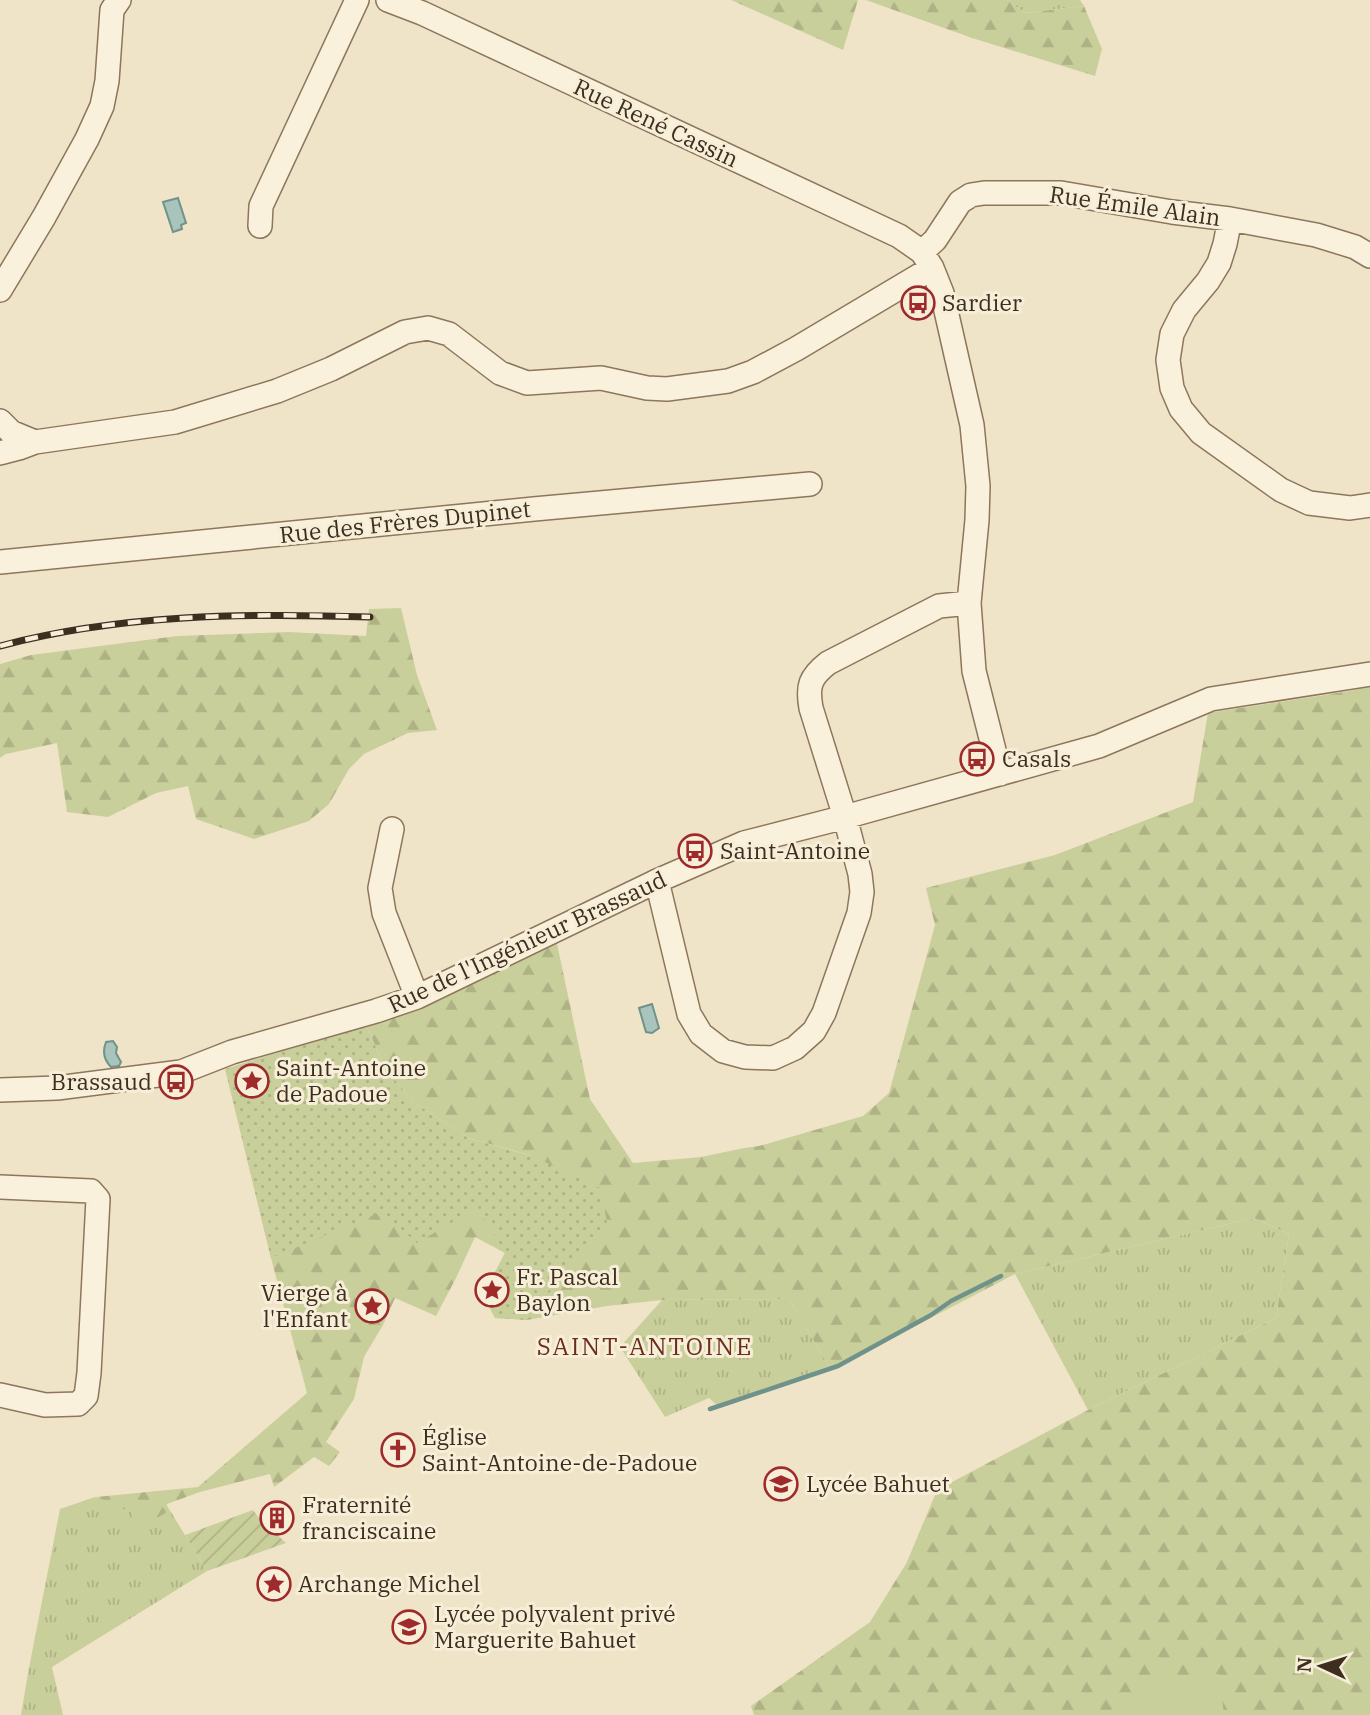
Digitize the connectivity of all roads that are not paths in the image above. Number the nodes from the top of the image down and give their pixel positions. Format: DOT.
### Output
graph roads {
  1 [pos="119,0"];
  2 [pos="357,0"];
  3 [pos="388,0"];
  4 [pos="1230,219"];
  5 [pos="260,226"];
  6 [pos="1370,256"];
  7 [pos="927,260"];
  8 [pos="0,290"];
  9 [pos="0,421"];
  10 [pos="35,442"];
  11 [pos="0,453"];
  12 [pos="810,484"];
  13 [pos="1370,505"];
  14 [pos="0,562"];
  15 [pos="968,603"];
  16 [pos="1370,674"];
  17 [pos="1000,774"];
  18 [pos="845,817"];
  19 [pos="392,829"];
  20 [pos="657,881"];
  21 [pos="417,997"];
  22 [pos="0,1090"];
  23 [pos="0,1187"];
  24 [pos="0,1395"];
  1 -- 8 [label="street"];
  2 -- 5 [label="street"];
  3 -- 7 [label="street, Rue René Cassin"];
  4 -- 6 [label="street, Rue Émile Alain"];
  4 -- 7 [label="street, Rue Émile Alain"];
  4 -- 13 [label="street"];
  7 -- 10 [label="street, Rue Émile Alain"];
  7 -- 15 [label="street"];
  9 -- 10 [label="street"];
  10 -- 11 [label="street"];
  12 -- 14 [label="street, Rue des Frères Dupinet"];
  15 -- 17 [label="street"];
  15 -- 18 [label="street"];
  16 -- 17 [label="street, Rue de l'Ingénieur Brassaud"];
  17 -- 18 [label="street, Rue de l'Ingénieur Brassaud"];
  18 -- 20 [label="street, Rue de l'Ingénieur Brassaud"];
  18 -- 20 [label="street"];
  19 -- 21 [label="street"];
  20 -- 21 [label="street, Rue de l'Ingénieur Brassaud"];
  21 -- 22 [label="street, Rue de l'Ingénieur Brassaud"];
  23 -- 24 [label="street"];
}
